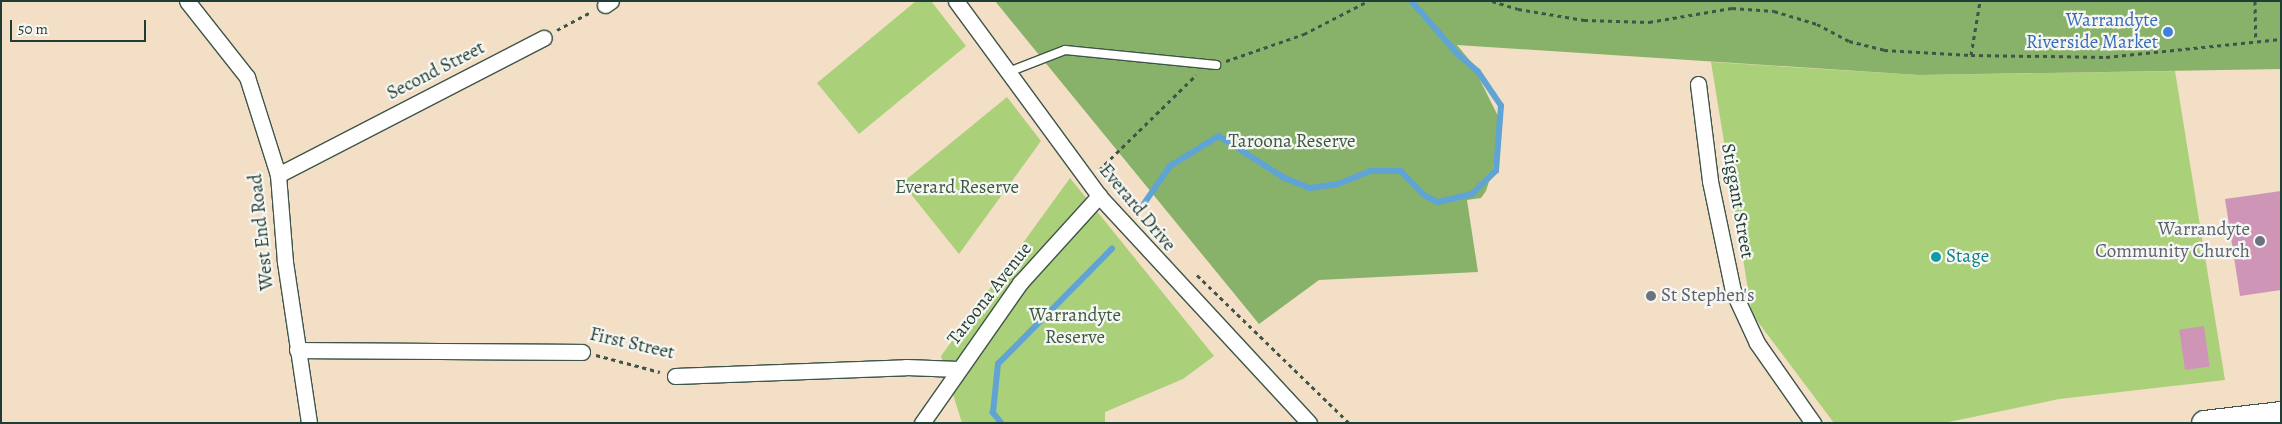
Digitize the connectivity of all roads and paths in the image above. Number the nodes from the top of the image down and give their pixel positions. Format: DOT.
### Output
graph roads {
  1 [pos="187,1"];
  2 [pos="956,1"];
  3 [pos="1357,1"];
  4 [pos="1368,1"];
  5 [pos="1492,1"];
  6 [pos="1980,1"];
  7 [pos="2255,1"];
  8 [pos="608,3"];
  9 [pos="1362,4"];
  10 [pos="544,38"];
  11 [pos="2281,39"];
  12 [pos="2256,40"];
  13 [pos="1971,55"];
  14 [pos="1212,64"];
  15 [pos="1011,71"];
  16 [pos="1698,84"];
  17 [pos="1099,171"];
  18 [pos="278,175"];
  19 [pos="1105,178"];
  20 [pos="1088,182"];
  21 [pos="1099,196"];
  22 [pos="1192,271"];
  23 [pos="296,350"];
  24 [pos="582,352"];
  25 [pos="958,369"];
  26 [pos="675,376"];
  27 [pos="2281,414"];
  28 [pos="309,423"];
  29 [pos="922,423"];
  30 [pos="1309,423"];
  31 [pos="1349,423"];
  32 [pos="1813,423"];
  33 [pos="2204,423"];
  1 -- 18 [label="street, West End Road"];
  2 -- 15 [label="street, Everard Drive"];
  3 -- 9 [label="path"];
  4 -- 9 [label="path"];
  5 -- 13 [label="path"];
  6 -- 13 [label="path"];
  7 -- 12 [label="path"];
  8 -- 10 [label="path"];
  9 -- 14 [label="path"];
  10 -- 18 [label="street, Second Street"];
  11 -- 12 [label="path"];
  12 -- 13 [label="path"];
  14 -- 15 [label="lane"];
  14 -- 17 [label="path"];
  15 -- 20 [label="street, Everard Drive"];
  16 -- 32 [label="street, Stiggant Street"];
  17 -- 19 [label="path"];
  17 -- 20 [label="path"];
  18 -- 23 [label="street, West End Road"];
  20 -- 21 [label="street, Everard Drive"];
  21 -- 25 [label="street, Taroona Avenue"];
  21 -- 30 [label="street, Everard Drive"];
  22 -- 31 [label="path"];
  23 -- 24 [label="street, First Street"];
  23 -- 28 [label="street, West End Road"];
  24 -- 26 [label="path, First Street"];
  25 -- 26 [label="street, First Street"];
  25 -- 29 [label="street, Taroona Avenue"];
  27 -- 33 [label="main road"];
}
